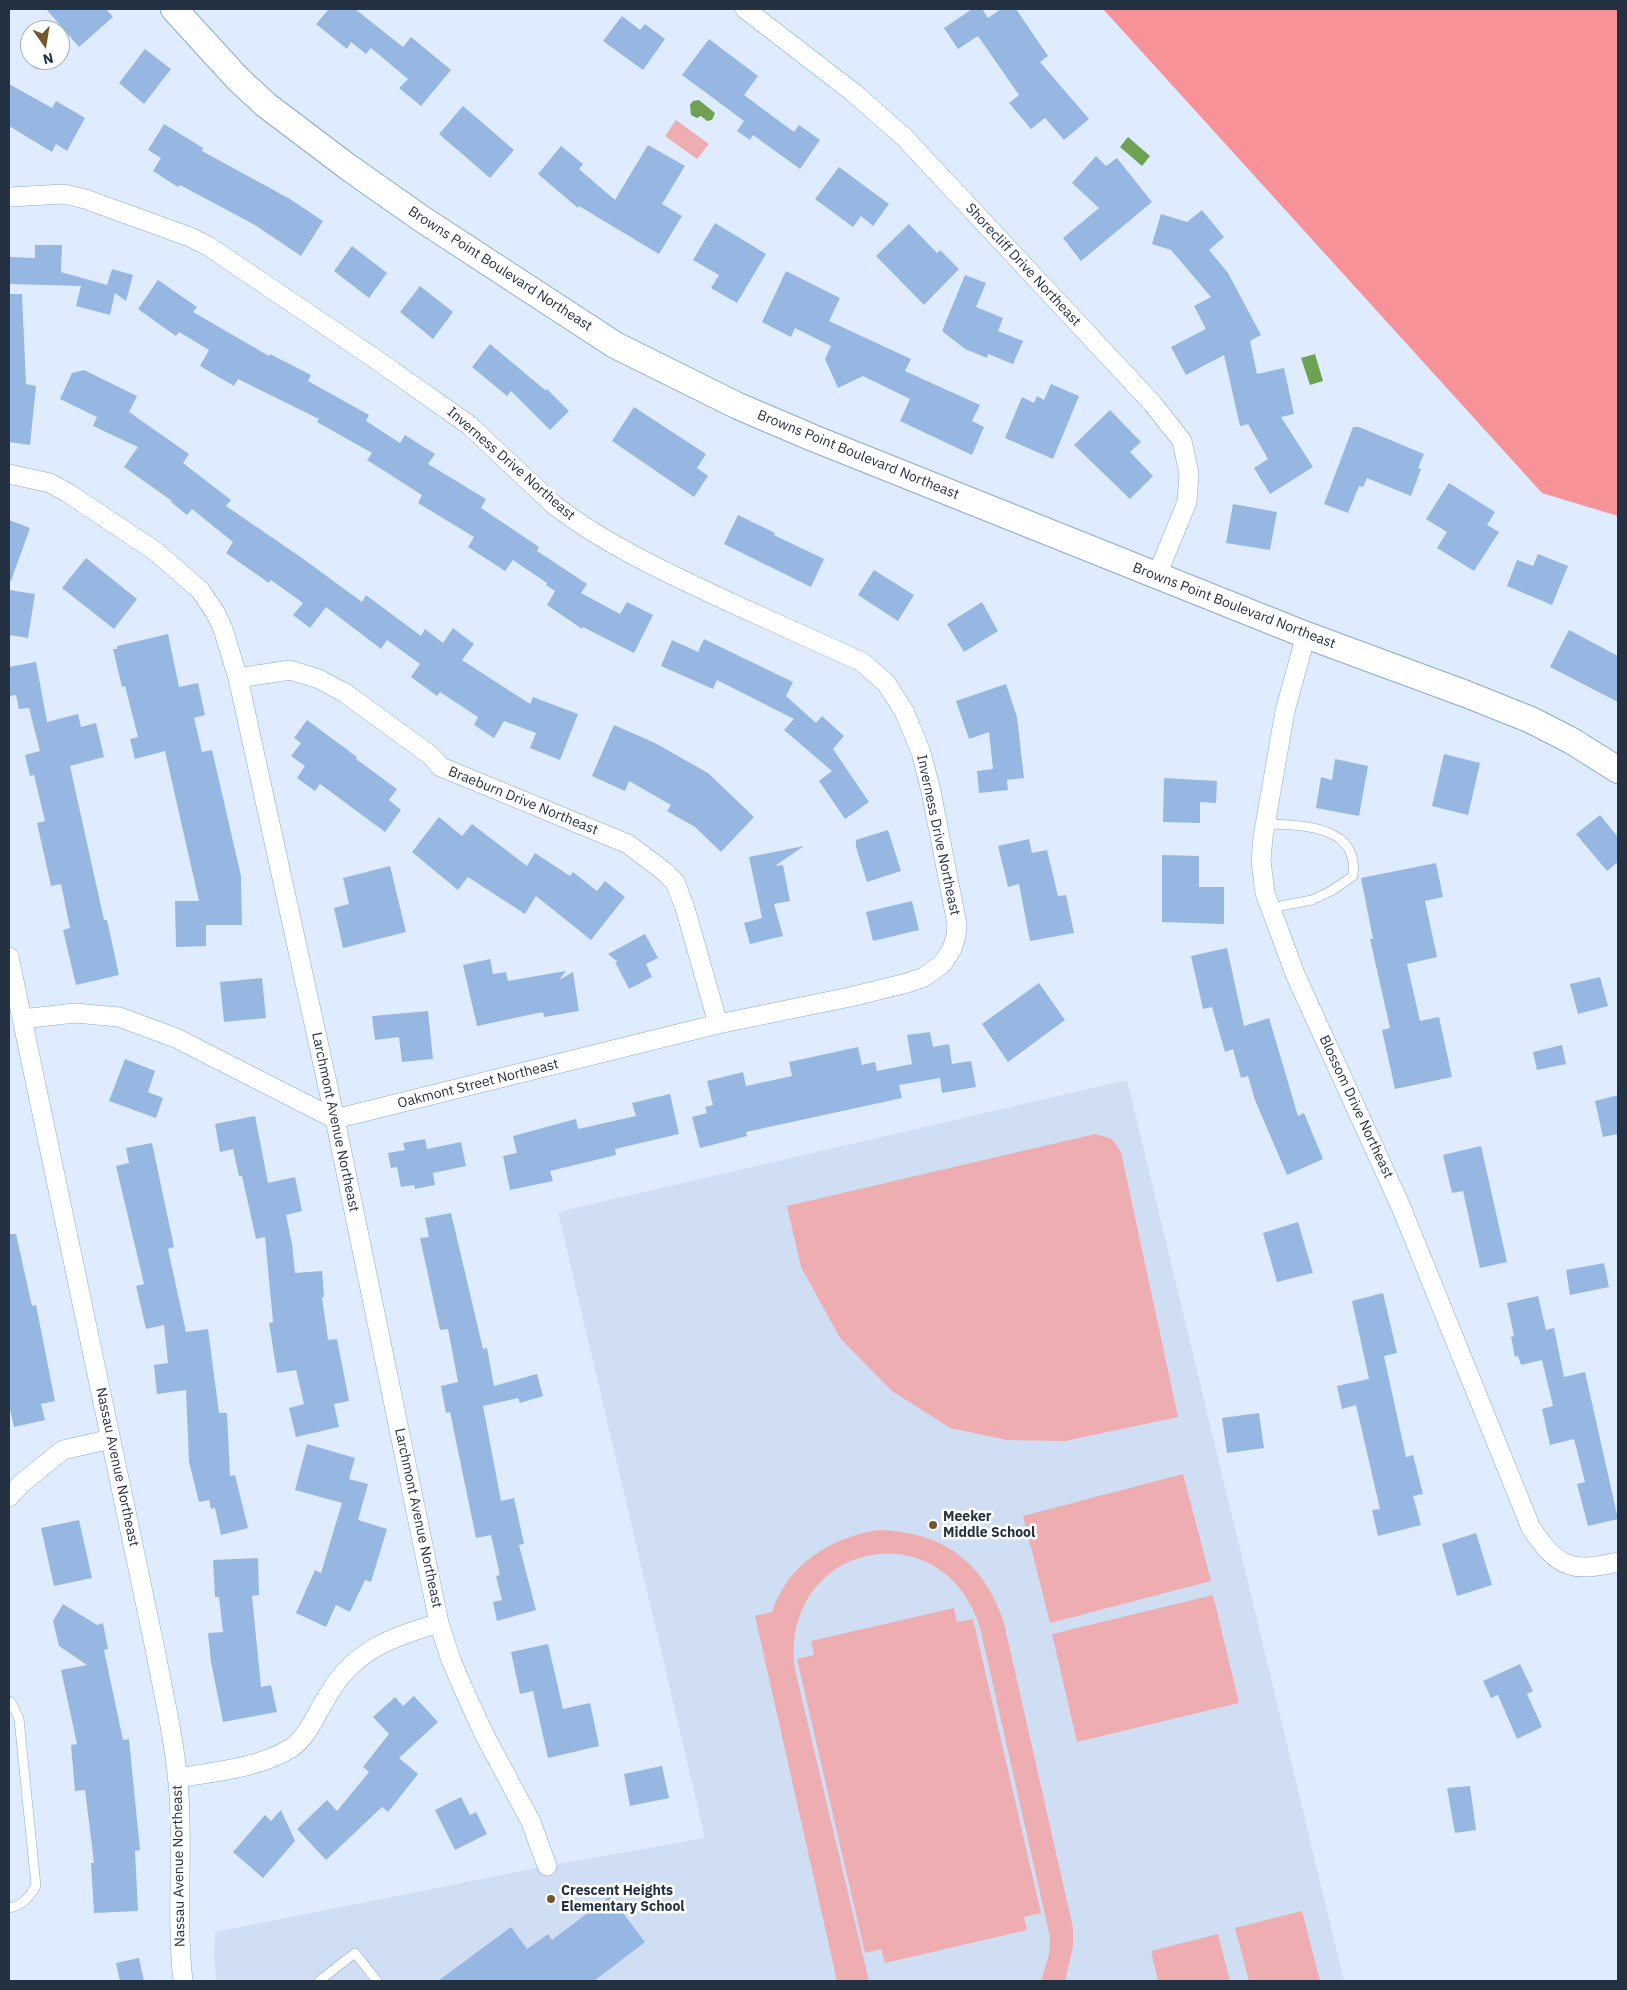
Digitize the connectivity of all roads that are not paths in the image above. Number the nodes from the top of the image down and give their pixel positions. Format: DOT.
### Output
graph roads {
  1 [pos="174,9"];
  2 [pos="745,9"];
  3 [pos="9,197"];
  4 [pos="9,474"];
  5 [pos="1156,576"];
  6 [pos="1306,635"];
  7 [pos="238,678"];
  8 [pos="1618,770"];
  9 [pos="1265,824"];
  10 [pos="1270,908"];
  11 [pos="9,957"];
  12 [pos="943,963"];
  13 [pos="22,1019"];
  14 [pos="718,1024"];
  15 [pos="335,1119"];
  16 [pos="111,1439"];
  17 [pos="9,1497"];
  18 [pos="1618,1562"];
  19 [pos="440,1623"];
  20 [pos="9,1701"];
  21 [pos="177,1778"];
  22 [pos="546,1866"];
  23 [pos="9,1908"];
  24 [pos="183,1981"];
  25 [pos="319,1981"];
  26 [pos="376,1981"];
  1 -- 5 [label="street, Browns Point Boulevard Northeast"];
  2 -- 5 [label="street, Shorecliff Drive Northeast"];
  3 -- 12 [label="street, Inverness Drive Northeast"];
  4 -- 7 [label="street, Larchmont Avenue Northeast"];
  5 -- 6 [label="street, Browns Point Boulevard Northeast"];
  6 -- 8 [label="street, Browns Point Boulevard Northeast"];
  6 -- 9 [label="street, Blossom Drive Northeast"];
  7 -- 14 [label="street, Braeburn Drive Northeast"];
  7 -- 15 [label="street, Larchmont Avenue Northeast"];
  9 -- 10 [label="street, Blossom Drive Northeast"];
  9 -- 10 [label="lane"];
  10 -- 18 [label="street, Blossom Drive Northeast"];
  11 -- 13 [label="street, Nassau Avenue Northeast"];
  12 -- 14 [label="street, Oakmont Street Northeast"];
  13 -- 15 [label="street"];
  13 -- 16 [label="street, Nassau Avenue Northeast"];
  14 -- 15 [label="street, Oakmont Street Northeast"];
  15 -- 19 [label="street, Larchmont Avenue Northeast"];
  16 -- 17 [label="street"];
  16 -- 21 [label="street, Nassau Avenue Northeast"];
  19 -- 21 [label="street"];
  19 -- 22 [label="street, Larchmont Avenue Northeast"];
  20 -- 23 [label="lane"];
  21 -- 24 [label="street, Nassau Avenue Northeast"];
  25 -- 26 [label="lane"];
}
